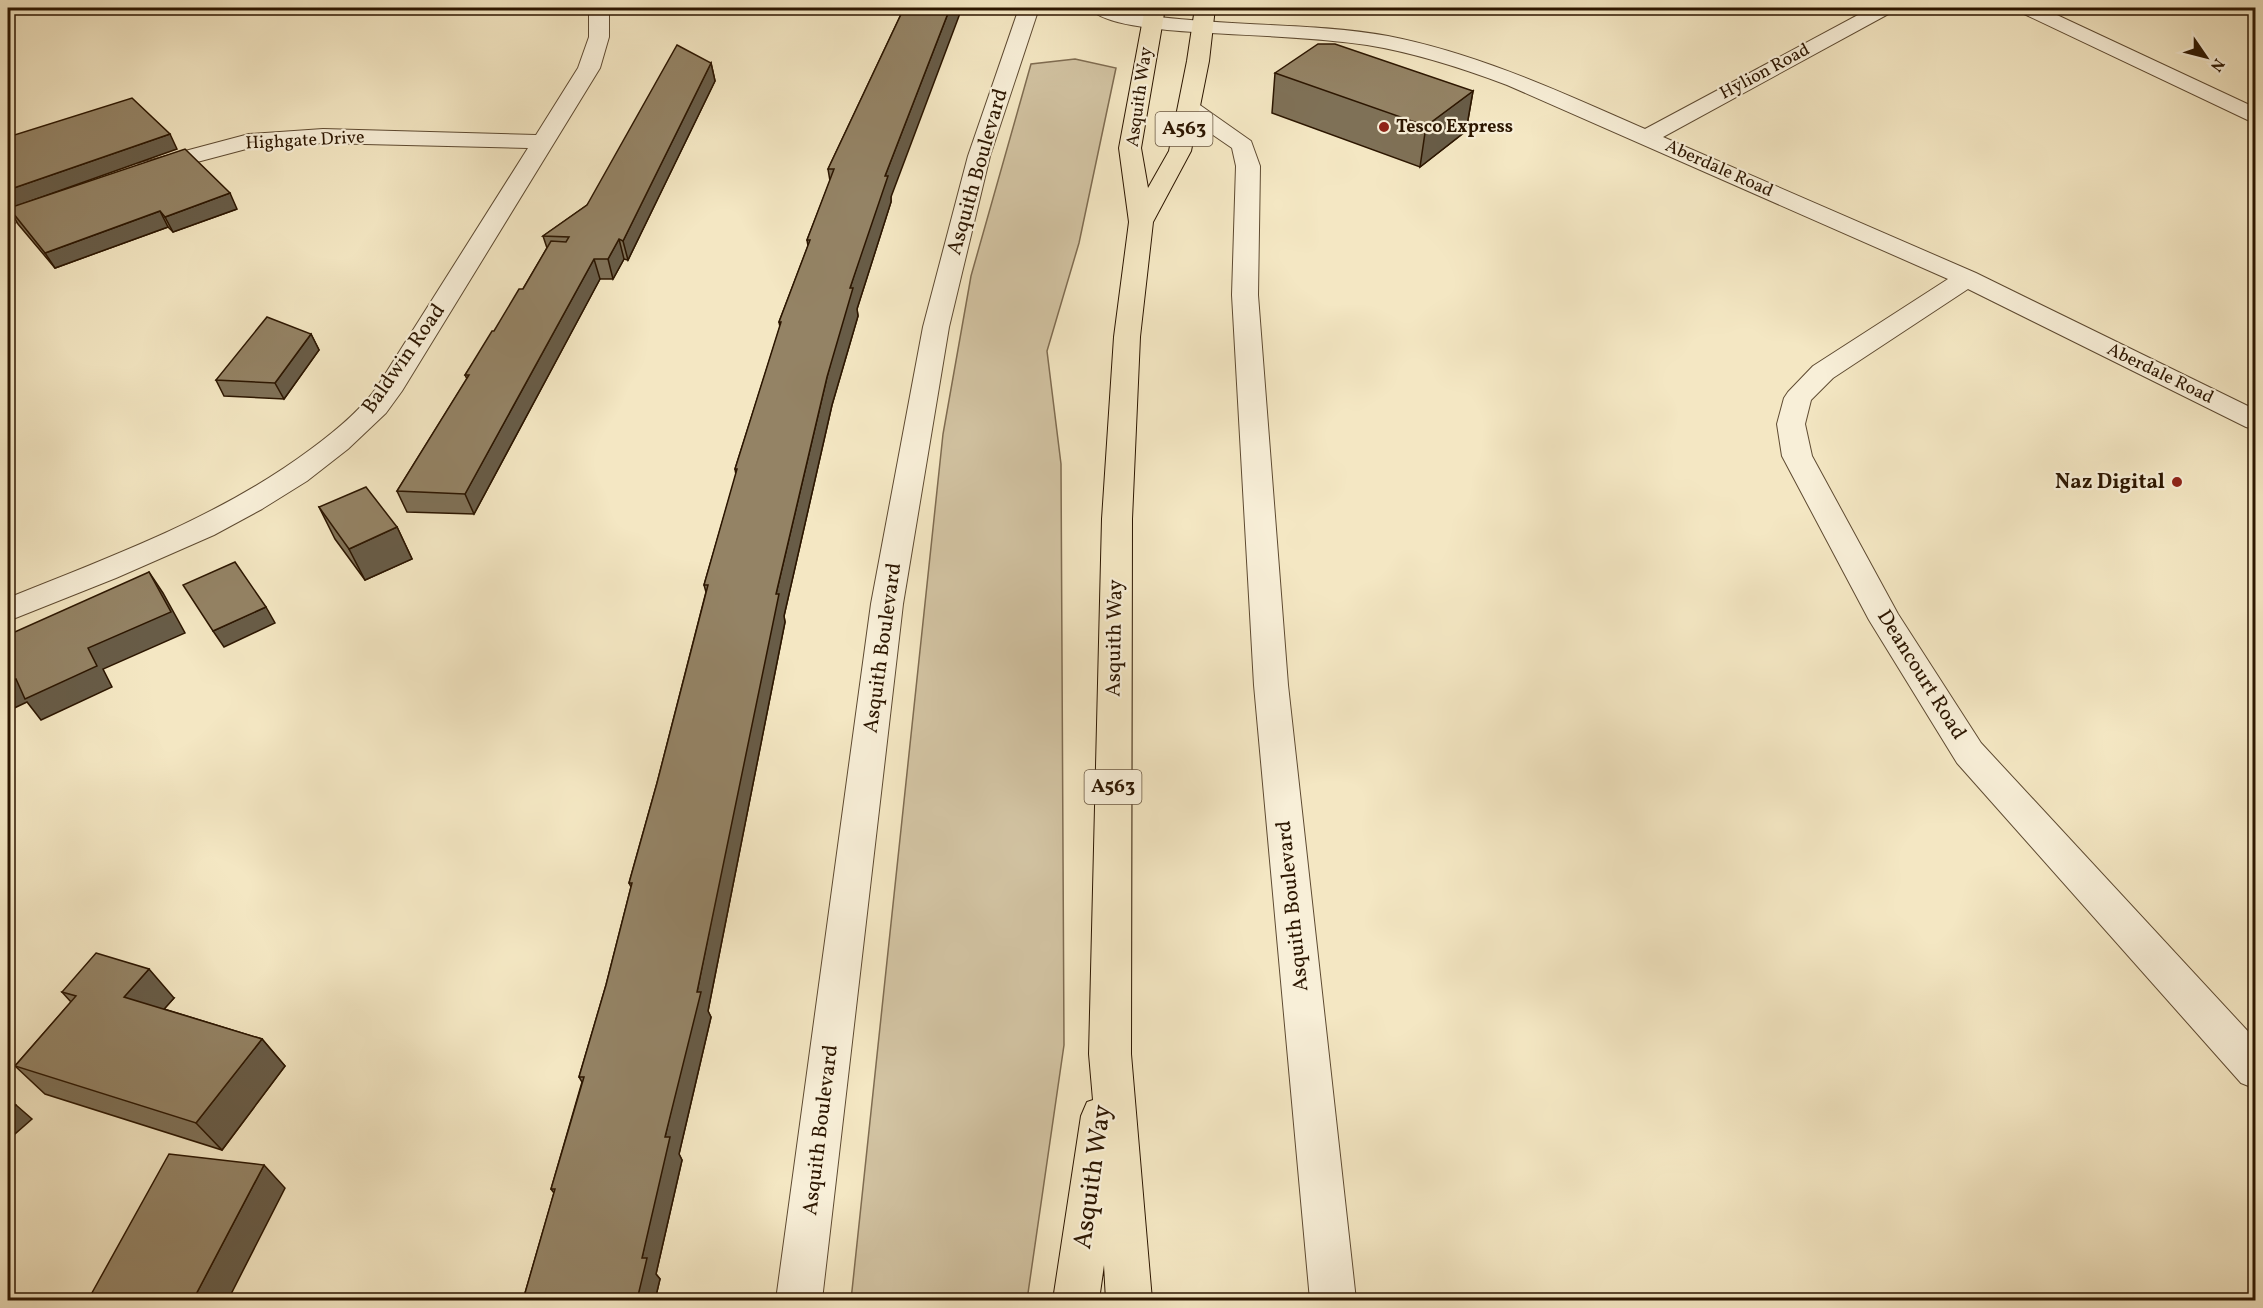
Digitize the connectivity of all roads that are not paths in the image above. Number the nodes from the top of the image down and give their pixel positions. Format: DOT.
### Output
graph roads {
  1 [pos="599,8"];
  2 [pos="1029,8"];
  3 [pos="1100,8"];
  4 [pos="1885,8"];
  5 [pos="2027,8"];
  6 [pos="1305,13"];
  7 [pos="1153,15"];
  8 [pos="1204,18"];
  9 [pos="1306,34"];
  10 [pos="1189,108"];
  11 [pos="2256,117"];
  12 [pos="1646,137"];
  13 [pos="543,142"];
  14 [pos="125,176"];
  15 [pos="82,192"];
  16 [pos="8,218"];
  17 [pos="1141,222"];
  18 [pos="1967,278"];
  19 [pos="2256,421"];
  20 [pos="8,610"];
  21 [pos="1110,1054"];
  22 [pos="2256,1070"];
  23 [pos="799,1300"];
  24 [pos="1076,1300"];
  25 [pos="1129,1300"];
  26 [pos="1332,1300"];
  1 -- 13 [label="street, Baldwin Road"];
  2 -- 23 [label="street, Asquith Boulevard"];
  3 -- 7 [label="street, Aberdale Road"];
  4 -- 12 [label="street, Hylion Road"];
  5 -- 11 [label="street"];
  6 -- 9 [label="street"];
  7 -- 8 [label="street, Aberdale Road"];
  7 -- 17 [label="highway, Asquith Way / A563"];
  8 -- 9 [label="street, Aberdale Road"];
  8 -- 10 [label="highway, Asquith Way / A563"];
  9 -- 12 [label="street, Aberdale Road"];
  10 -- 17 [label="highway, Asquith Way / A563"];
  10 -- 26 [label="street, Asquith Boulevard"];
  12 -- 18 [label="street, Aberdale Road"];
  13 -- 14 [label="street, Highgate Drive"];
  13 -- 20 [label="street, Baldwin Road"];
  15 -- 16 [label="street"];
  17 -- 21 [label="highway, Asquith Way / A563"];
  18 -- 19 [label="street, Aberdale Road"];
  18 -- 22 [label="street, Deancourt Road"];
  21 -- 24 [label="highway, Asquith Way / A563"];
  21 -- 25 [label="highway, Asquith Way / A563"];
}
